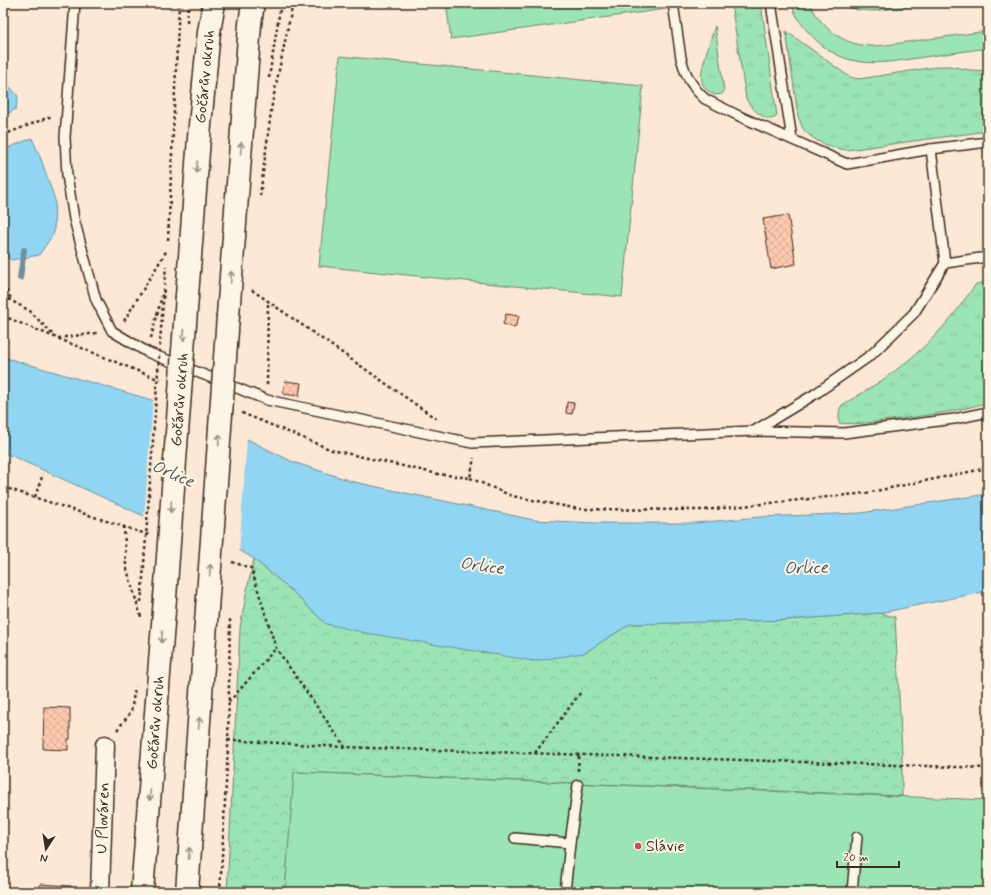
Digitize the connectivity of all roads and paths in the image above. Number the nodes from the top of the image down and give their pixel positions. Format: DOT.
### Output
graph roads {
  1 [pos="74,3"];
  2 [pos="178,3"];
  3 [pos="214,3"];
  4 [pos="253,3"];
  5 [pos="281,3"];
  6 [pos="293,3"];
  7 [pos="673,3"];
  8 [pos="771,3"];
  9 [pos="268,85"];
  10 [pos="67,110"];
  11 [pos="3,135"];
  12 [pos="792,139"];
  13 [pos="988,142"];
  14 [pos="931,149"];
  15 [pos="260,197"];
  16 [pos="168,242"];
  17 [pos="988,257"];
  18 [pos="945,263"];
  19 [pos="3,285"];
  20 [pos="164,288"];
  21 [pos="252,290"];
  22 [pos="3,296"];
  23 [pos="268,300"];
  24 [pos="12,301"];
  25 [pos="3,316"];
  26 [pos="38,330"];
  27 [pos="112,331"];
  28 [pos="147,352"];
  29 [pos="267,400"];
  30 [pos="988,412"];
  31 [pos="440,420"];
  32 [pos="754,431"];
  33 [pos="988,468"];
  34 [pos="43,474"];
  35 [pos="470,478"];
  36 [pos="3,487"];
  37 [pos="35,497"];
  38 [pos="124,526"];
  39 [pos="154,536"];
  40 [pos="229,561"];
  41 [pos="230,614"];
  42 [pos="141,617"];
  43 [pos="140,624"];
  44 [pos="276,648"];
  45 [pos="135,682"];
  46 [pos="581,692"];
  47 [pos="228,702"];
  48 [pos="228,740"];
  49 [pos="105,745"];
  50 [pos="345,747"];
  51 [pos="534,754"];
  52 [pos="579,755"];
  53 [pos="988,768"];
  54 [pos="578,781"];
  55 [pos="857,837"];
  56 [pos="515,838"];
  57 [pos="570,843"];
  58 [pos="100,892"];
  59 [pos="142,892"];
  60 [pos="187,892"];
  61 [pos="220,892"];
  62 [pos="565,892"];
  63 [pos="852,892"];
  1 -- 10 [label="lane"];
  2 -- 16 [label="path"];
  3 -- 59 [label="main road, Gočárův okruh, one-way, bridge"];
  60 -- 4 [label="main road, one-way, bridge"];
  5 -- 9 [label="path"];
  6 -- 15 [label="path"];
  7 -- 12 [label="lane"];
  8 -- 12 [label="lane"];
  10 -- 11 [label="path"];
  10 -- 27 [label="lane"];
  12 -- 14 [label="lane"];
  13 -- 14 [label="lane"];
  14 -- 18 [label="lane"];
  17 -- 18 [label="lane"];
  18 -- 32 [label="lane"];
  19 -- 24 [label="path"];
  20 -- 27 [label="path"];
  20 -- 28 [label="path"];
  20 -- 42 [label="path, bridge"];
  21 -- 23 [label="path"];
  22 -- 24 [label="path"];
  23 -- 29 [label="path"];
  23 -- 31 [label="path"];
  24 -- 27 [label="path"];
  25 -- 26 [label="path"];
  27 -- 28 [label="lane"];
  28 -- 29 [label="lane"];
  29 -- 32 [label="lane"];
  30 -- 32 [label="lane"];
  33 -- 35 [label="path"];
  34 -- 37 [label="path"];
  36 -- 37 [label="path"];
  37 -- 38 [label="path"];
  38 -- 39 [label="path"];
  38 -- 42 [label="path"];
  40 -- 44 [label="path"];
  41 -- 47 [label="path"];
  42 -- 43 [label="path"];
  44 -- 47 [label="path"];
  44 -- 50 [label="path"];
  45 -- 49 [label="path"];
  46 -- 51 [label="path"];
  47 -- 48 [label="path"];
  48 -- 50 [label="path"];
  48 -- 61 [label="path"];
  49 -- 58 [label="street, U Plováren"];
  50 -- 51 [label="path"];
  51 -- 52 [label="path"];
  52 -- 53 [label="path"];
  52 -- 54 [label="path"];
  54 -- 57 [label="lane"];
  55 -- 63 [label="lane"];
  56 -- 57 [label="lane"];
  57 -- 62 [label="lane"];
}
